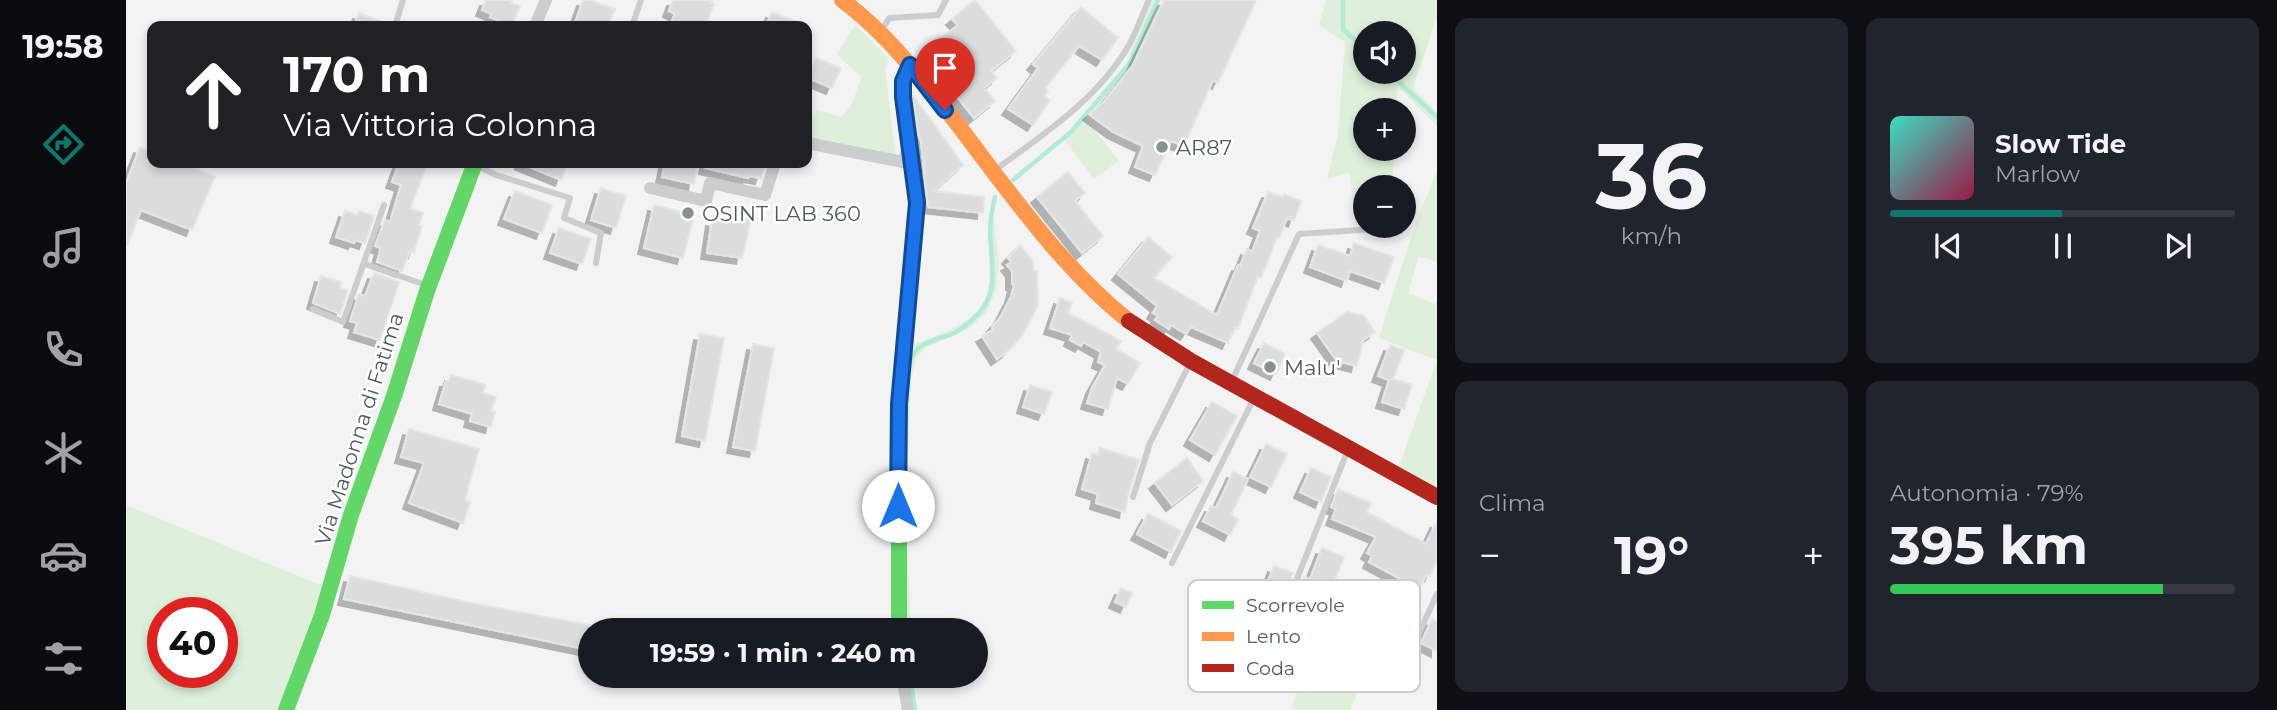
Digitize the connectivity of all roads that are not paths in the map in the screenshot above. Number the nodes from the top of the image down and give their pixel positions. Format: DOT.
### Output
graph roads {
  1 [pos="403,0"];
  2 [pos="546,0"];
  3 [pos="641,0"];
  4 [pos="843,0"];
  5 [pos="946,0"];
  6 [pos="1149,0"];
  7 [pos="397,21"];
  8 [pos="537,21"];
  9 [pos="634,21"];
  10 [pos="881,32"];
  11 [pos="910,65"];
  12 [pos="910,143"];
  13 [pos="812,144"];
  14 [pos="473,168"];
  15 [pos="483,168"];
  16 [pos="773,168"];
  17 [pos="994,171"];
  18 [pos="650,188"];
  19 [pos="384,205"];
  20 [pos="1353,230"];
  21 [pos="596,263"];
  22 [pos="365,264"];
  23 [pos="429,286"];
  24 [pos="313,309"];
  25 [pos="1191,361"];
  26 [pos="1232,383"];
  27 [pos="1255,395"];
  28 [pos="1349,447"];
  29 [pos="1133,497"];
  30 [pos="1437,497"];
  31 [pos="1172,564"];
  32 [pos="1297,580"];
  33 [pos="1437,594"];
  34 [pos="900,618"];
  35 [pos="1420,631"];
  36 [pos="904,688"];
  37 [pos="286,710"];
  38 [pos="908,710"];
  1 -- 7 [label="lane"];
  2 -- 8 [label="street"];
  3 -- 9 [label="lane"];
  4 -- 10 [label="street"];
  5 -- 10 [label="lane"];
  6 -- 17 [label="lane"];
  10 -- 11 [label="street"];
  11 -- 12 [label="street"];
  11 -- 17 [label="street"];
  12 -- 13 [label="street"];
  12 -- 34 [label="street"];
  14 -- 23 [label="street, Via Madonna di Fatima"];
  15 -- 21 [label="lane"];
  16 -- 18 [label="street"];
  17 -- 25 [label="street"];
  19 -- 22 [label="lane"];
  20 -- 26 [label="lane"];
  22 -- 23 [label="lane"];
  22 -- 24 [label="lane"];
  23 -- 37 [label="street, Via Madonna di Fatima"];
  25 -- 26 [label="street"];
  25 -- 29 [label="lane"];
  26 -- 27 [label="street"];
  27 -- 28 [label="street"];
  27 -- 31 [label="lane"];
  28 -- 30 [label="street"];
  28 -- 32 [label="lane"];
  33 -- 35 [label="lane"];
  36 -- 38 [label="street"];
}
